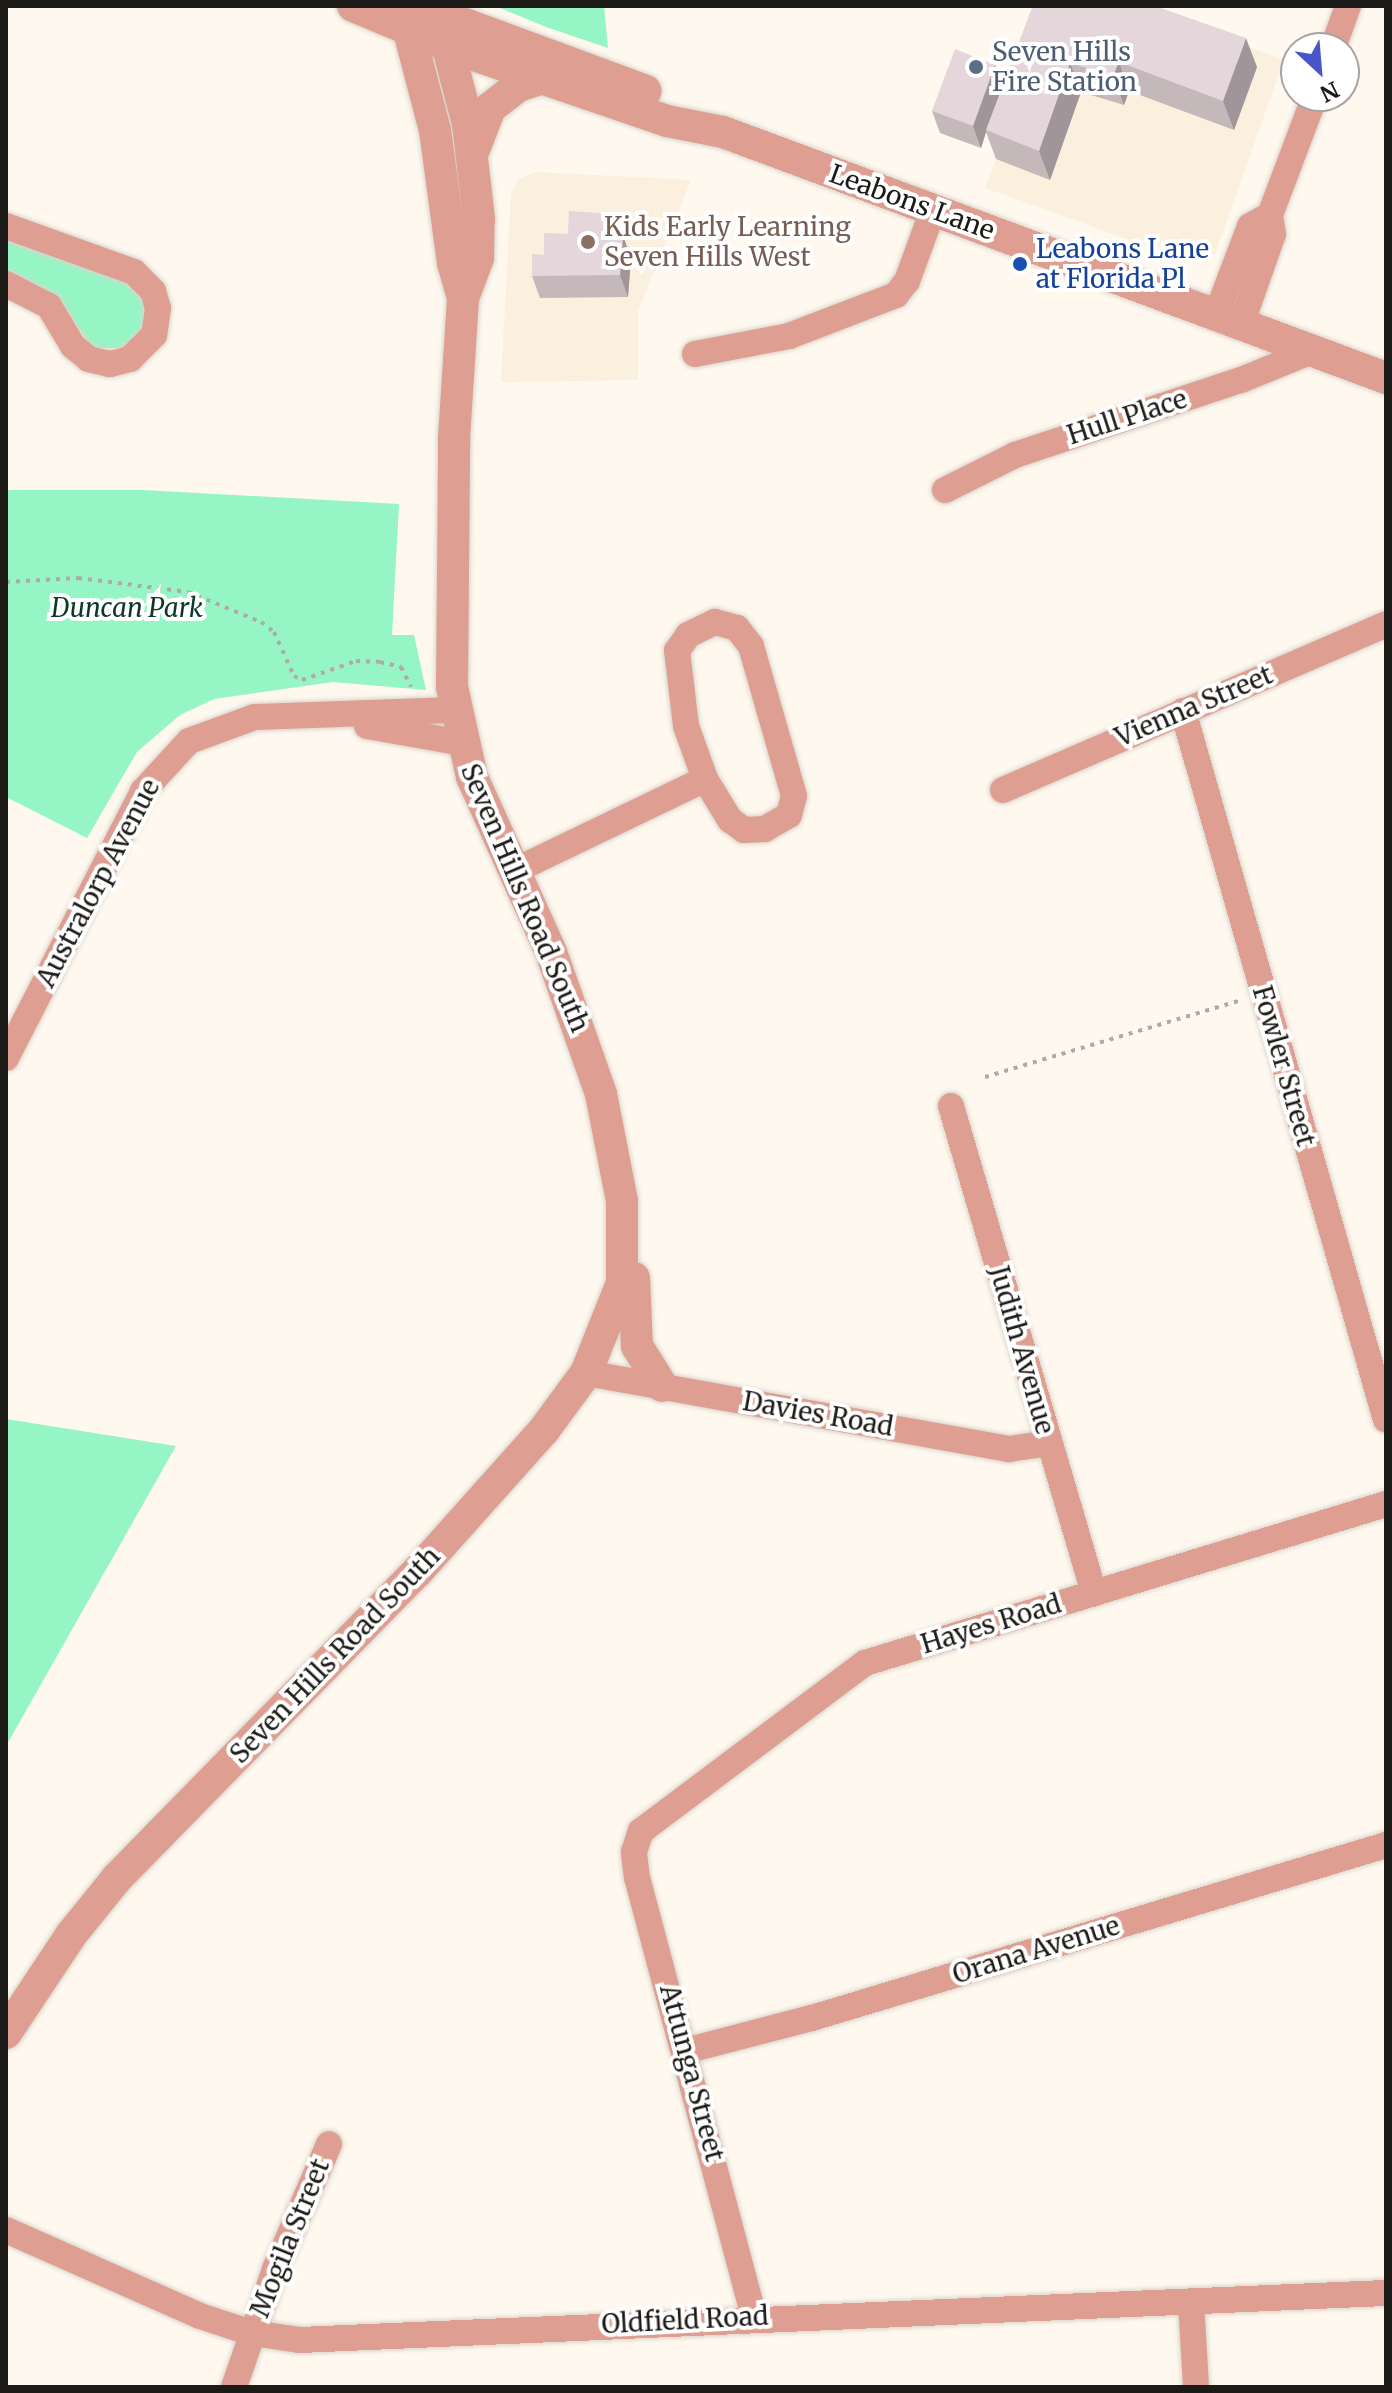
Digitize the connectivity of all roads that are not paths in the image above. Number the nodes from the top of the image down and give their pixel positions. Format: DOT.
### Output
graph roads {
  1 [pos="353,6"];
  2 [pos="1348,6"];
  3 [pos="421,12"];
  4 [pos="1339,32"];
  5 [pos="451,47"];
  6 [pos="543,78"];
  7 [pos="1309,112"];
  8 [pos="707,127"];
  9 [pos="473,153"];
  10 [pos="933,210"];
  11 [pos="6,226"];
  12 [pos="6,284"];
  13 [pos="463,298"];
  14 [pos="1229,317"];
  15 [pos="1312,351"];
  16 [pos="695,354"];
  17 [pos="1386,378"];
  18 [pos="945,490"];
  19 [pos="1386,624"];
  20 [pos="455,710"];
  21 [pos="1183,711"];
  22 [pos="308,715"];
  23 [pos="462,743"];
  24 [pos="705,779"];
  25 [pos="1003,790"];
  26 [pos="514,871"];
  27 [pos="6,1058"];
  28 [pos="951,1106"];
  29 [pos="626,1256"];
  30 [pos="586,1373"];
  31 [pos="662,1386"];
  32 [pos="1386,1420"];
  33 [pos="1049,1443"];
  34 [pos="1386,1504"];
  35 [pos="1094,1593"];
  36 [pos="641,1831"];
  37 [pos="1386,1845"];
  38 [pos="6,2033"];
  39 [pos="685,2051"];
  40 [pos="329,2144"];
  41 [pos="6,2230"];
  42 [pos="1386,2293"];
  43 [pos="1191,2302"];
  44 [pos="754,2317"];
  45 [pos="252,2333"];
  46 [pos="234,2387"];
  47 [pos="1196,2387"];
  1 -- 3 [label="street, Leabons Lane"];
  2 -- 4 [label="street"];
  3 -- 5 [label="street, Seven Hills Road South"];
  3 -- 8 [label="street, Leabons Lane"];
  3 -- 13 [label="street, Seven Hills Road South"];
  5 -- 6 [label="street, Leabons Lane"];
  5 -- 9 [label="street, Seven Hills Road South"];
  6 -- 8 [label="street, Leabons Lane"];
  6 -- 9 [label="street"];
  7 -- 14 [label="street"];
  8 -- 10 [label="street, Leabons Lane"];
  9 -- 13 [label="street, Seven Hills Road South"];
  10 -- 14 [label="street, Leabons Lane"];
  10 -- 16 [label="street"];
  11 -- 12 [label="street"];
  13 -- 20 [label="street, Seven Hills Road South"];
  14 -- 15 [label="street, Leabons Lane"];
  15 -- 17 [label="street, Leabons Lane"];
  15 -- 18 [label="street, Hull Place"];
  19 -- 21 [label="street, Vienna Street"];
  20 -- 22 [label="street, Australorp Avenue"];
  20 -- 23 [label="street, Seven Hills Road South"];
  21 -- 25 [label="street, Vienna Street"];
  21 -- 32 [label="street, Fowler Street"];
  22 -- 23 [label="street, Australorp Avenue"];
  22 -- 27 [label="street, Australorp Avenue"];
  23 -- 26 [label="street, Seven Hills Road South"];
  24 -- 24 [label="street"];
  24 -- 26 [label="street"];
  26 -- 29 [label="street, Seven Hills Road South"];
  28 -- 33 [label="street, Judith Avenue"];
  29 -- 30 [label="street, Seven Hills Road South"];
  29 -- 31 [label="street, Seven Hills Road South"];
  30 -- 31 [label="street, Davies Road"];
  30 -- 38 [label="street, Seven Hills Road South"];
  31 -- 33 [label="street, Davies Road"];
  33 -- 35 [label="street, Judith Avenue"];
  34 -- 35 [label="street, Hayes Road"];
  35 -- 36 [label="street, Hayes Road"];
  36 -- 39 [label="street, Attunga Street"];
  37 -- 39 [label="street, Orana Avenue"];
  39 -- 44 [label="street, Attunga Street"];
  40 -- 45 [label="street, Mogila Street"];
  41 -- 45 [label="street, Oldfield Road"];
  42 -- 43 [label="street, Oldfield Road"];
  43 -- 44 [label="street, Oldfield Road"];
  43 -- 47 [label="street"];
  44 -- 45 [label="street, Oldfield Road"];
  45 -- 46 [label="street, Mogila Street"];
}
